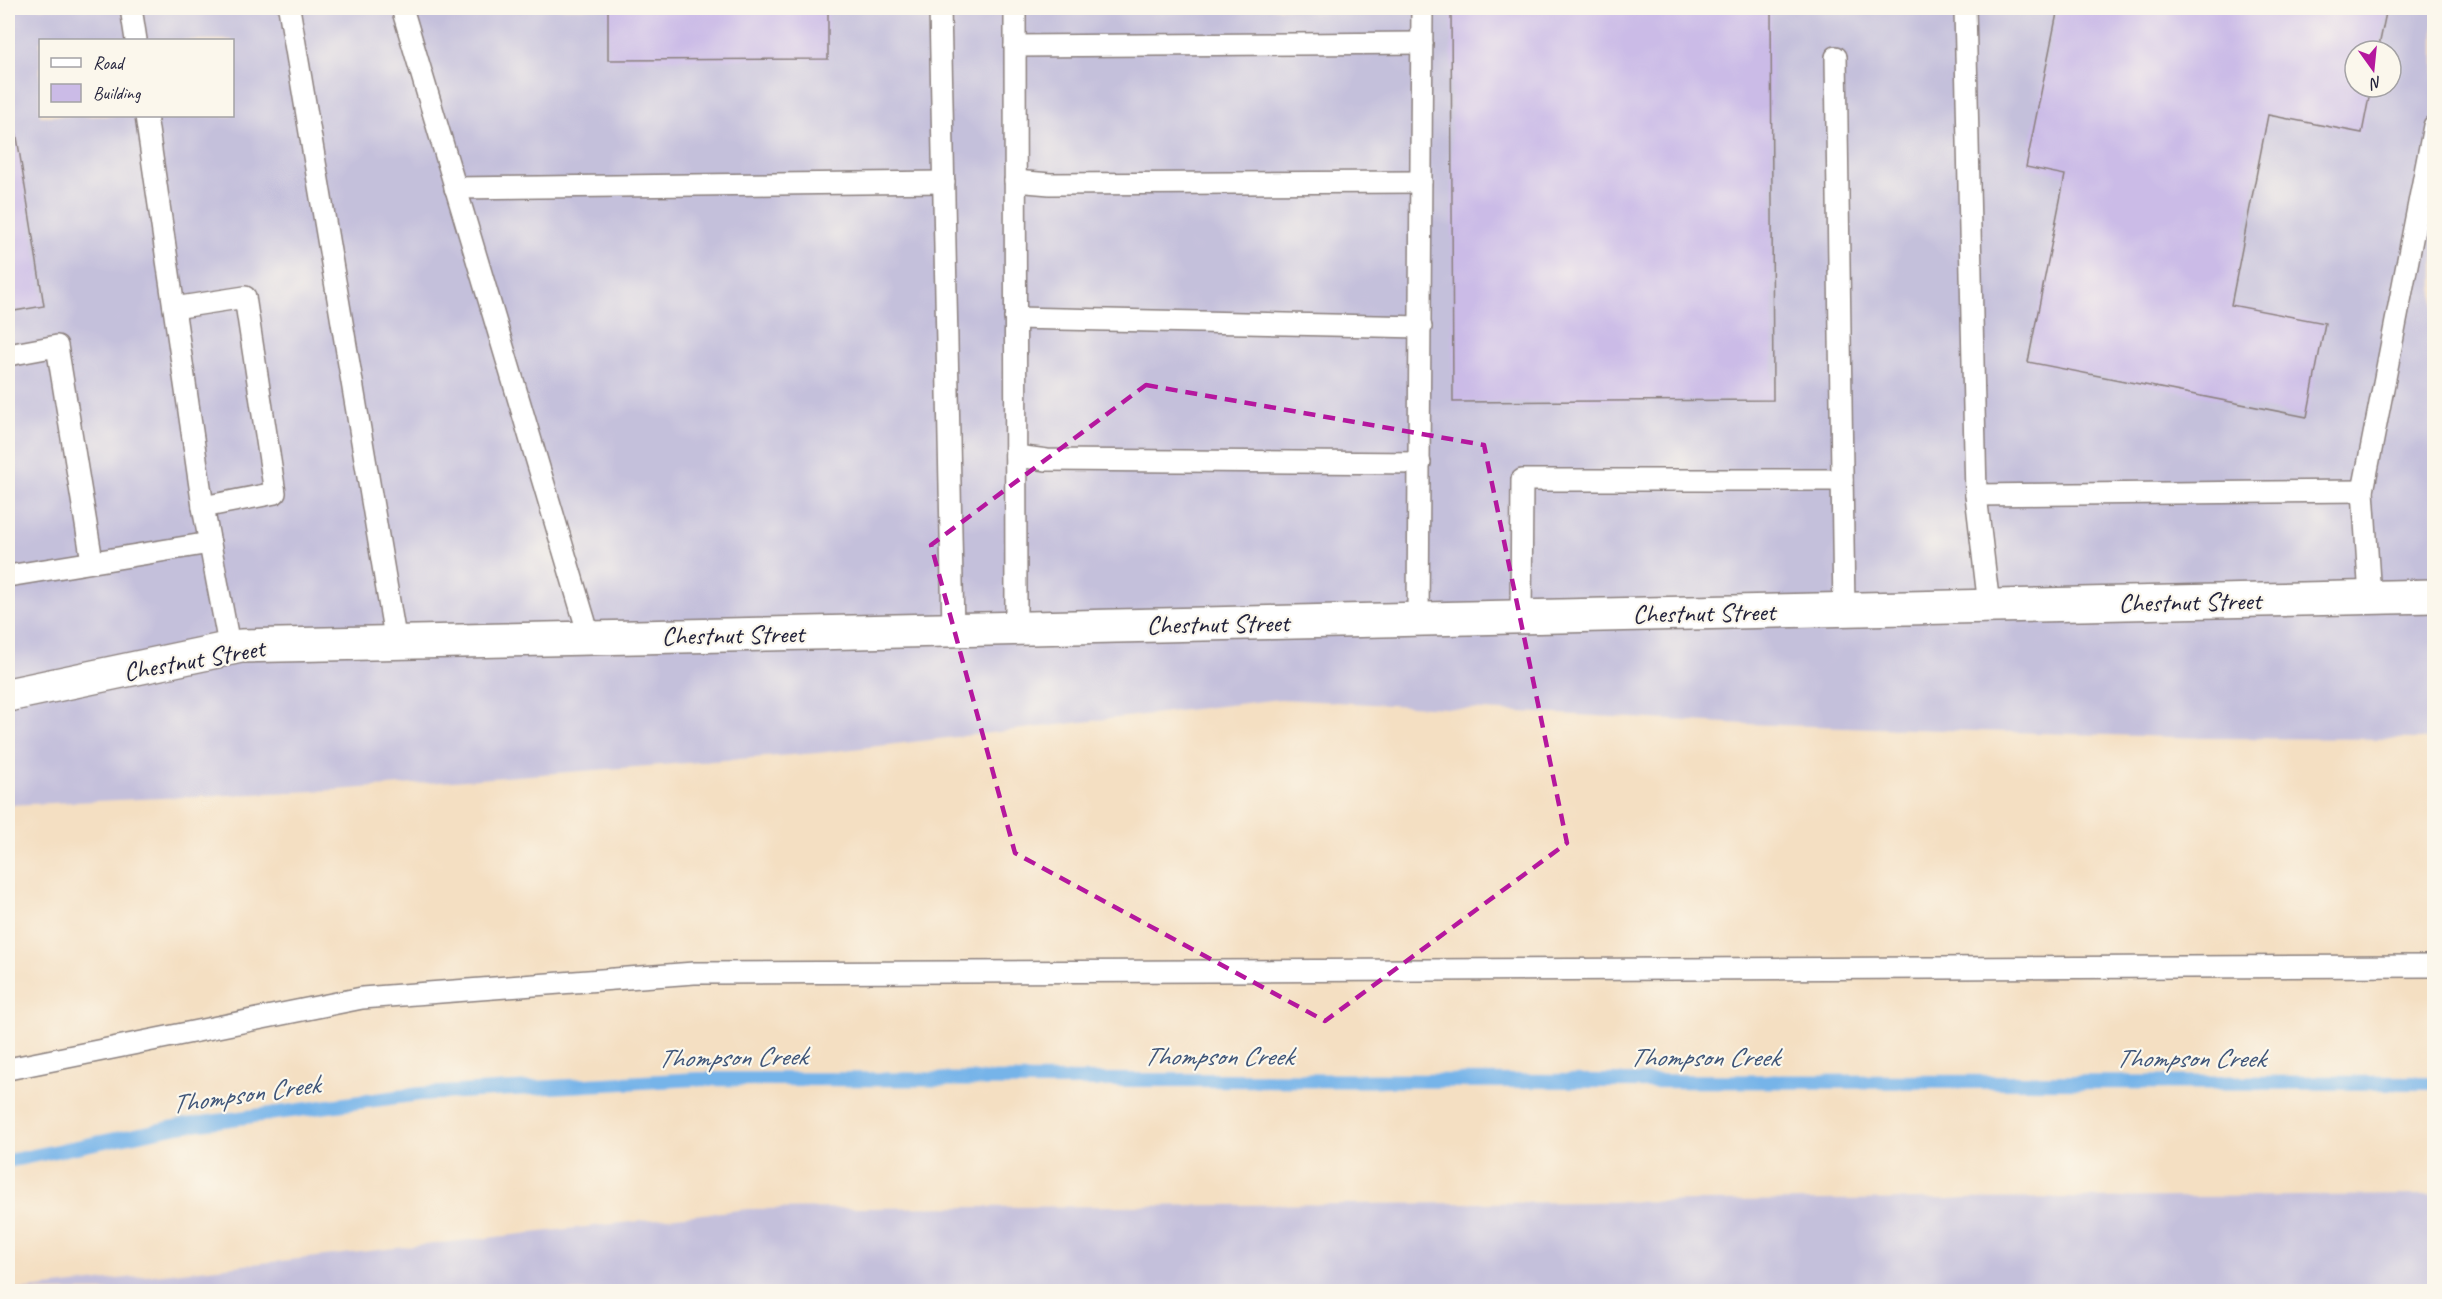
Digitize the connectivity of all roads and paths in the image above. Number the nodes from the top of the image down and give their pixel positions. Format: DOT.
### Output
graph roads {
  1 [pos="131,8"];
  2 [pos="289,8"];
  3 [pos="402,8"];
  4 [pos="940,8"];
  5 [pos="1016,8"];
  6 [pos="1422,8"];
  7 [pos="1965,8"];
  8 [pos="136,39"];
  9 [pos="1422,44"];
  10 [pos="1015,46"];
  11 [pos="1836,57"];
  12 [pos="146,117"];
  13 [pos="2434,126"];
  14 [pos="944,182"];
  15 [pos="1015,182"];
  16 [pos="1421,182"];
  17 [pos="455,188"];
  18 [pos="174,308"];
  19 [pos="1015,318"];
  20 [pos="1421,327"];
  21 [pos="8,356"];
  22 [pos="1016,456"];
  23 [pos="1420,463"];
  24 [pos="1842,480"];
  25 [pos="2363,491"];
  26 [pos="1976,495"];
  27 [pos="203,507"];
  28 [pos="210,543"];
  29 [pos="92,561"];
  30 [pos="8,576"];
  31 [pos="2434,596"];
  32 [pos="2370,597"];
  33 [pos="1989,606"];
  34 [pos="1844,609"];
  35 [pos="1521,617"];
  36 [pos="1418,619"];
  37 [pos="1016,629"];
  38 [pos="953,630"];
  39 [pos="590,639"];
  40 [pos="396,643"];
  41 [pos="230,650"];
  42 [pos="8,695"];
  43 [pos="2434,966"];
  44 [pos="8,1069"];
  1 -- 8 [label="lane"];
  2 -- 40 [label="lane"];
  3 -- 17 [label="lane"];
  4 -- 14 [label="lane"];
  5 -- 10 [label="lane"];
  6 -- 9 [label="lane"];
  7 -- 26 [label="lane"];
  9 -- 10 [label="lane"];
  9 -- 16 [label="lane"];
  10 -- 15 [label="lane"];
  11 -- 24 [label="lane"];
  12 -- 18 [label="lane"];
  13 -- 25 [label="lane"];
  14 -- 17 [label="lane"];
  14 -- 38 [label="lane"];
  15 -- 16 [label="lane"];
  15 -- 19 [label="lane"];
  16 -- 20 [label="lane"];
  17 -- 39 [label="lane"];
  18 -- 27 [label="lane"];
  18 -- 27 [label="lane"];
  19 -- 20 [label="lane"];
  19 -- 22 [label="lane"];
  20 -- 23 [label="lane"];
  21 -- 29 [label="lane"];
  22 -- 23 [label="lane"];
  22 -- 37 [label="lane"];
  23 -- 36 [label="lane"];
  24 -- 34 [label="lane"];
  24 -- 35 [label="lane"];
  25 -- 26 [label="lane"];
  25 -- 32 [label="lane"];
  26 -- 33 [label="lane"];
  27 -- 28 [label="lane"];
  28 -- 29 [label="lane"];
  28 -- 41 [label="lane"];
  29 -- 30 [label="lane"];
  31 -- 32 [label="street, Chestnut Street"];
  32 -- 33 [label="street, Chestnut Street"];
  33 -- 34 [label="street, Chestnut Street"];
  34 -- 35 [label="street, Chestnut Street"];
  35 -- 36 [label="street, Chestnut Street"];
  36 -- 37 [label="street, Chestnut Street"];
  37 -- 38 [label="street, Chestnut Street"];
  38 -- 39 [label="street, Chestnut Street"];
  39 -- 40 [label="street, Chestnut Street"];
  40 -- 41 [label="street, Chestnut Street"];
  41 -- 42 [label="street, Chestnut Street"];
  43 -- 44 [label="lane"];
}
